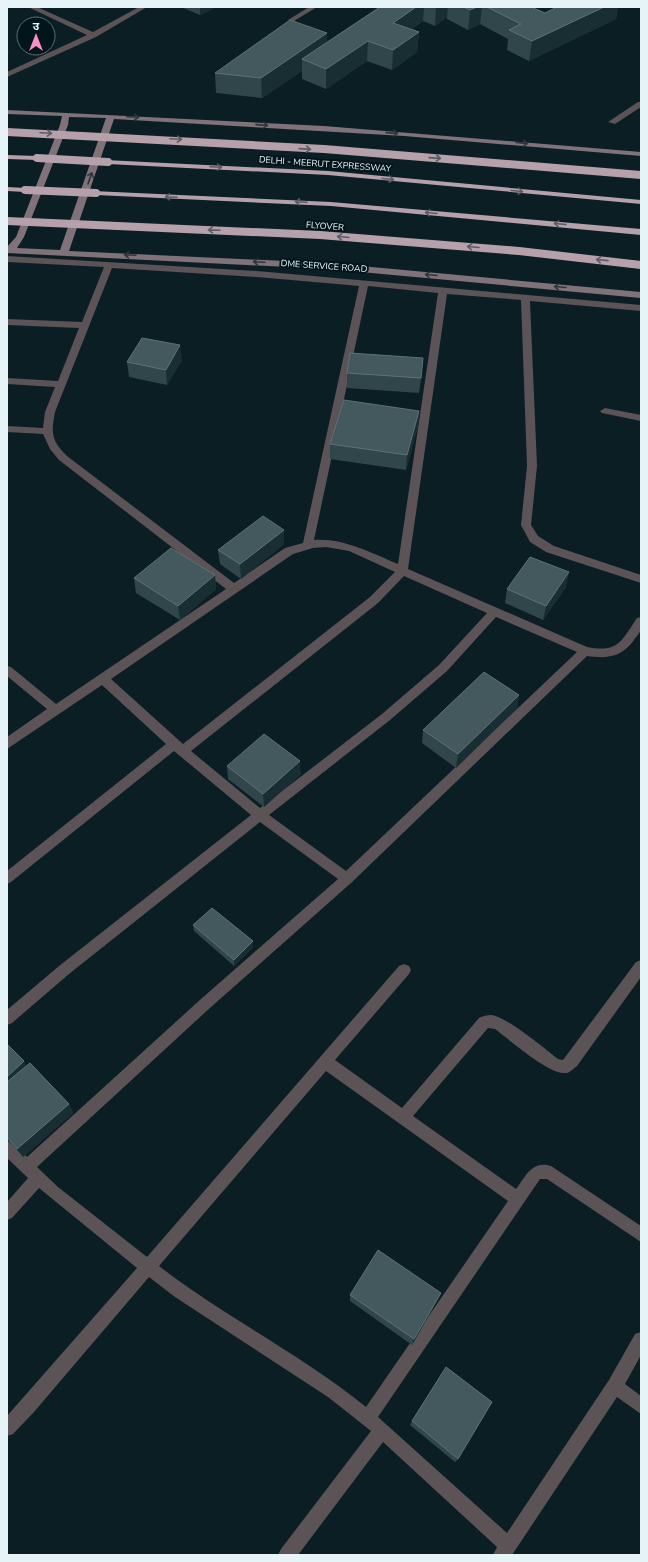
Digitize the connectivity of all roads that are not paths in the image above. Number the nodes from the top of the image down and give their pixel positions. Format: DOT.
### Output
graph roads {
  1 [pos="31,7"];
  2 [pos="144,7"];
  3 [pos="314,7"];
  4 [pos="292,20"];
  5 [pos="92,34"];
  6 [pos="7,75"];
  7 [pos="641,104"];
  8 [pos="7,112"];
  9 [pos="66,114"];
  10 [pos="111,116"];
  11 [pos="612,122"];
  12 [pos="7,132"];
  13 [pos="641,154"];
  14 [pos="7,157"];
  15 [pos="641,175"];
  16 [pos="7,189"];
  17 [pos="641,202"];
  18 [pos="7,221"];
  19 [pos="641,232"];
  20 [pos="9,250"];
  21 [pos="64,252"];
  22 [pos="7,259"];
  23 [pos="109,265"];
  24 [pos="641,265"];
  25 [pos="364,284"];
  26 [pos="443,291"];
  27 [pos="641,295"];
  28 [pos="524,297"];
  29 [pos="641,308"];
  30 [pos="7,322"];
  31 [pos="85,325"];
  32 [pos="7,381"];
  33 [pos="61,384"];
  34 [pos="606,412"];
  35 [pos="641,418"];
  36 [pos="9,431"];
  37 [pos="46,431"];
  38 [pos="308,543"];
  39 [pos="403,570"];
  40 [pos="641,579"];
  41 [pos="234,589"];
  42 [pos="495,611"];
  43 [pos="641,621"];
  44 [pos="585,652"];
  45 [pos="7,670"];
  46 [pos="103,679"];
  47 [pos="56,710"];
  48 [pos="7,744"];
  49 [pos="179,747"];
  50 [pos="260,815"];
  51 [pos="7,878"];
  52 [pos="347,879"];
  53 [pos="641,966"];
  54 [pos="404,970"];
  55 [pos="7,1019"];
  56 [pos="324,1061"];
  57 [pos="403,1117"];
  58 [pos="7,1148"];
  59 [pos="26,1167"];
  60 [pos="38,1178"];
  61 [pos="518,1199"];
  62 [pos="7,1213"];
  63 [pos="641,1235"];
  64 [pos="147,1266"];
  65 [pos="641,1340"];
  66 [pos="615,1386"];
  67 [pos="641,1406"];
  68 [pos="368,1418"];
  69 [pos="7,1428"];
  70 [pos="382,1430"];
  71 [pos="505,1550"];
  72 [pos="287,1555"];
  1 -- 5 [label="street"];
  2 -- 5 [label="street"];
  3 -- 4 [label="street"];
  5 -- 6 [label="street"];
  7 -- 11 [label="street"];
  8 -- 9 [label="main road"];
  9 -- 10 [label="main road"];
  9 -- 20 [label="main road"];
  10 -- 13 [label="main road, one-way"];
  21 -- 10 [label="main road, one-way"];
  12 -- 15 [label="highway, one-way, bridge"];
  14 -- 17 [label="highway, DELHI - MEERUT EXPRESSWAY, one-way, bridge"];
  19 -- 16 [label="highway, one-way, bridge"];
  24 -- 18 [label="highway, FLYOVER, one-way, bridge"];
  20 -- 21 [label="main road, DME SERVICE ROAD"];
  27 -- 21 [label="main road, DME SERVICE ROAD, one-way"];
  22 -- 23 [label="street"];
  23 -- 25 [label="street"];
  23 -- 31 [label="street"];
  25 -- 26 [label="street"];
  25 -- 38 [label="street"];
  26 -- 28 [label="street"];
  26 -- 39 [label="street"];
  28 -- 29 [label="street"];
  28 -- 40 [label="street"];
  30 -- 31 [label="street"];
  31 -- 33 [label="street"];
  32 -- 33 [label="street"];
  33 -- 37 [label="street"];
  34 -- 35 [label="street"];
  36 -- 37 [label="street"];
  37 -- 41 [label="street"];
  38 -- 39 [label="street"];
  38 -- 41 [label="street"];
  39 -- 42 [label="street"];
  39 -- 49 [label="street"];
  41 -- 46 [label="street"];
  42 -- 44 [label="street"];
  42 -- 50 [label="street"];
  43 -- 44 [label="street"];
  44 -- 52 [label="street"];
  45 -- 47 [label="street"];
  46 -- 47 [label="street"];
  46 -- 49 [label="street"];
  47 -- 48 [label="street"];
  49 -- 50 [label="street"];
  49 -- 51 [label="street"];
  50 -- 52 [label="street"];
  50 -- 55 [label="street"];
  52 -- 59 [label="street"];
  53 -- 57 [label="street"];
  54 -- 56 [label="street"];
  56 -- 57 [label="street"];
  56 -- 64 [label="street"];
  57 -- 61 [label="street"];
  58 -- 59 [label="street"];
  59 -- 60 [label="street"];
  60 -- 62 [label="street"];
  60 -- 64 [label="street"];
  61 -- 63 [label="street"];
  61 -- 68 [label="street"];
  64 -- 68 [label="street"];
  64 -- 69 [label="street"];
  65 -- 66 [label="street"];
  66 -- 67 [label="street"];
  66 -- 71 [label="street"];
  68 -- 70 [label="street"];
  70 -- 71 [label="street"];
  70 -- 72 [label="street"];
}
